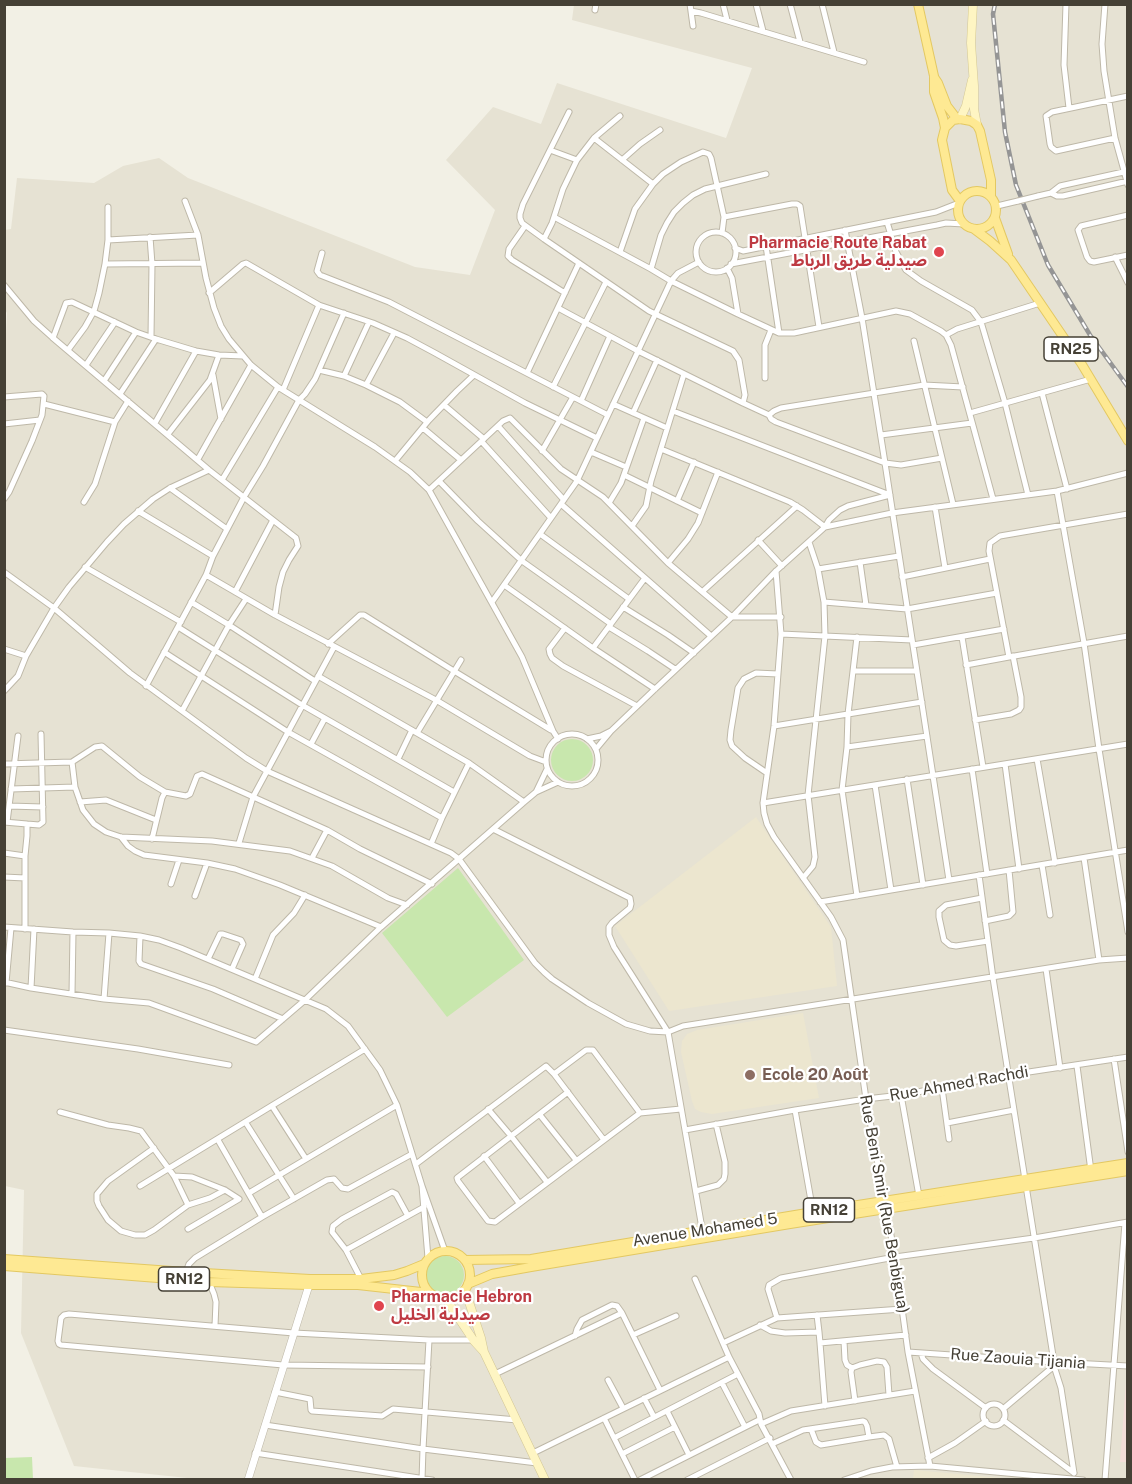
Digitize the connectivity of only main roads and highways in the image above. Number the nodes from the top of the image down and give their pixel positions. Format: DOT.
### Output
graph roads {
  1 [pos="918,4"];
  2 [pos="973,4"];
  3 [pos="934,76"];
  4 [pos="973,79"];
  5 [pos="958,119"];
  6 [pos="976,125"];
  7 [pos="945,128"];
  8 [pos="991,196"];
  9 [pos="960,202"];
  10 [pos="995,218"];
  11 [pos="974,229"];
  12 [pos="1011,260"];
  13 [pos="1128,441"];
  14 [pos="1128,1163"];
  15 [pos="1128,1171"];
  16 [pos="1091,1174"];
  17 [pos="1026,1182"];
  18 [pos="885,1205"];
  19 [pos="703,1234"];
  20 [pos="4,1259"];
  21 [pos="465,1260"];
  22 [pos="426,1261"];
  23 [pos="531,1263"];
  24 [pos="4,1266"];
  25 [pos="184,1276"];
  26 [pos="309,1282"];
  27 [pos="362,1282"];
  28 [pos="467,1287"];
  29 [pos="430,1293"];
  30 [pos="446,1299"];
  31 [pos="478,1340"];
  32 [pos="545,1479"];
  1 -- 3 [label="main road"];
  2 -- 4 [label="main road"];
  3 -- 5 [label="main road"];
  3 -- 7 [label="main road"];
  4 -- 5 [label="main road"];
  4 -- 6 [label="main road"];
  5 -- 6 [label="main road"];
  5 -- 7 [label="main road"];
  6 -- 8 [label="main road"];
  7 -- 9 [label="main road"];
  8 -- 9 [label="main road"];
  8 -- 10 [label="main road"];
  9 -- 11 [label="main road, RN25"];
  10 -- 11 [label="main road"];
  10 -- 12 [label="main road, RN25"];
  11 -- 12 [label="main road, RN25"];
  12 -- 13 [label="main road, RN25"];
  14 -- 16 [label="main road, Avenue Mohamed 5 / RN12"];
  15 -- 16 [label="main road, Avenue Mohamed 5 / RN12"];
  16 -- 17 [label="main road, Avenue Mohamed 5 / RN12"];
  17 -- 18 [label="main road, Avenue Mohamed 5 / RN12"];
  17 -- 18 [label="main road, Avenue Mohamed 5 / RN12"];
  18 -- 19 [label="main road, Avenue Mohamed 5 / RN12"];
  18 -- 19 [label="main road, Avenue Mohamed 5 / RN12"];
  19 -- 23 [label="main road, Avenue Mohamed 5 / RN12"];
  20 -- 25 [label="main road, RN12"];
  21 -- 22 [label="main road, RN12"];
  21 -- 23 [label="main road, RN12"];
  21 -- 28 [label="main road"];
  22 -- 27 [label="main road, RN12"];
  22 -- 29 [label="main road"];
  23 -- 28 [label="main road, RN12"];
  24 -- 25 [label="main road, RN12"];
  25 -- 26 [label="main road, RN12"];
  25 -- 26 [label="main road, RN12"];
  26 -- 27 [label="main road, RN12"];
  27 -- 29 [label="main road, RN12"];
  28 -- 30 [label="main road, RN12"];
  28 -- 31 [label="main road"];
  29 -- 30 [label="main road, RN12"];
  30 -- 31 [label="main road"];
  31 -- 32 [label="main road"];
}
